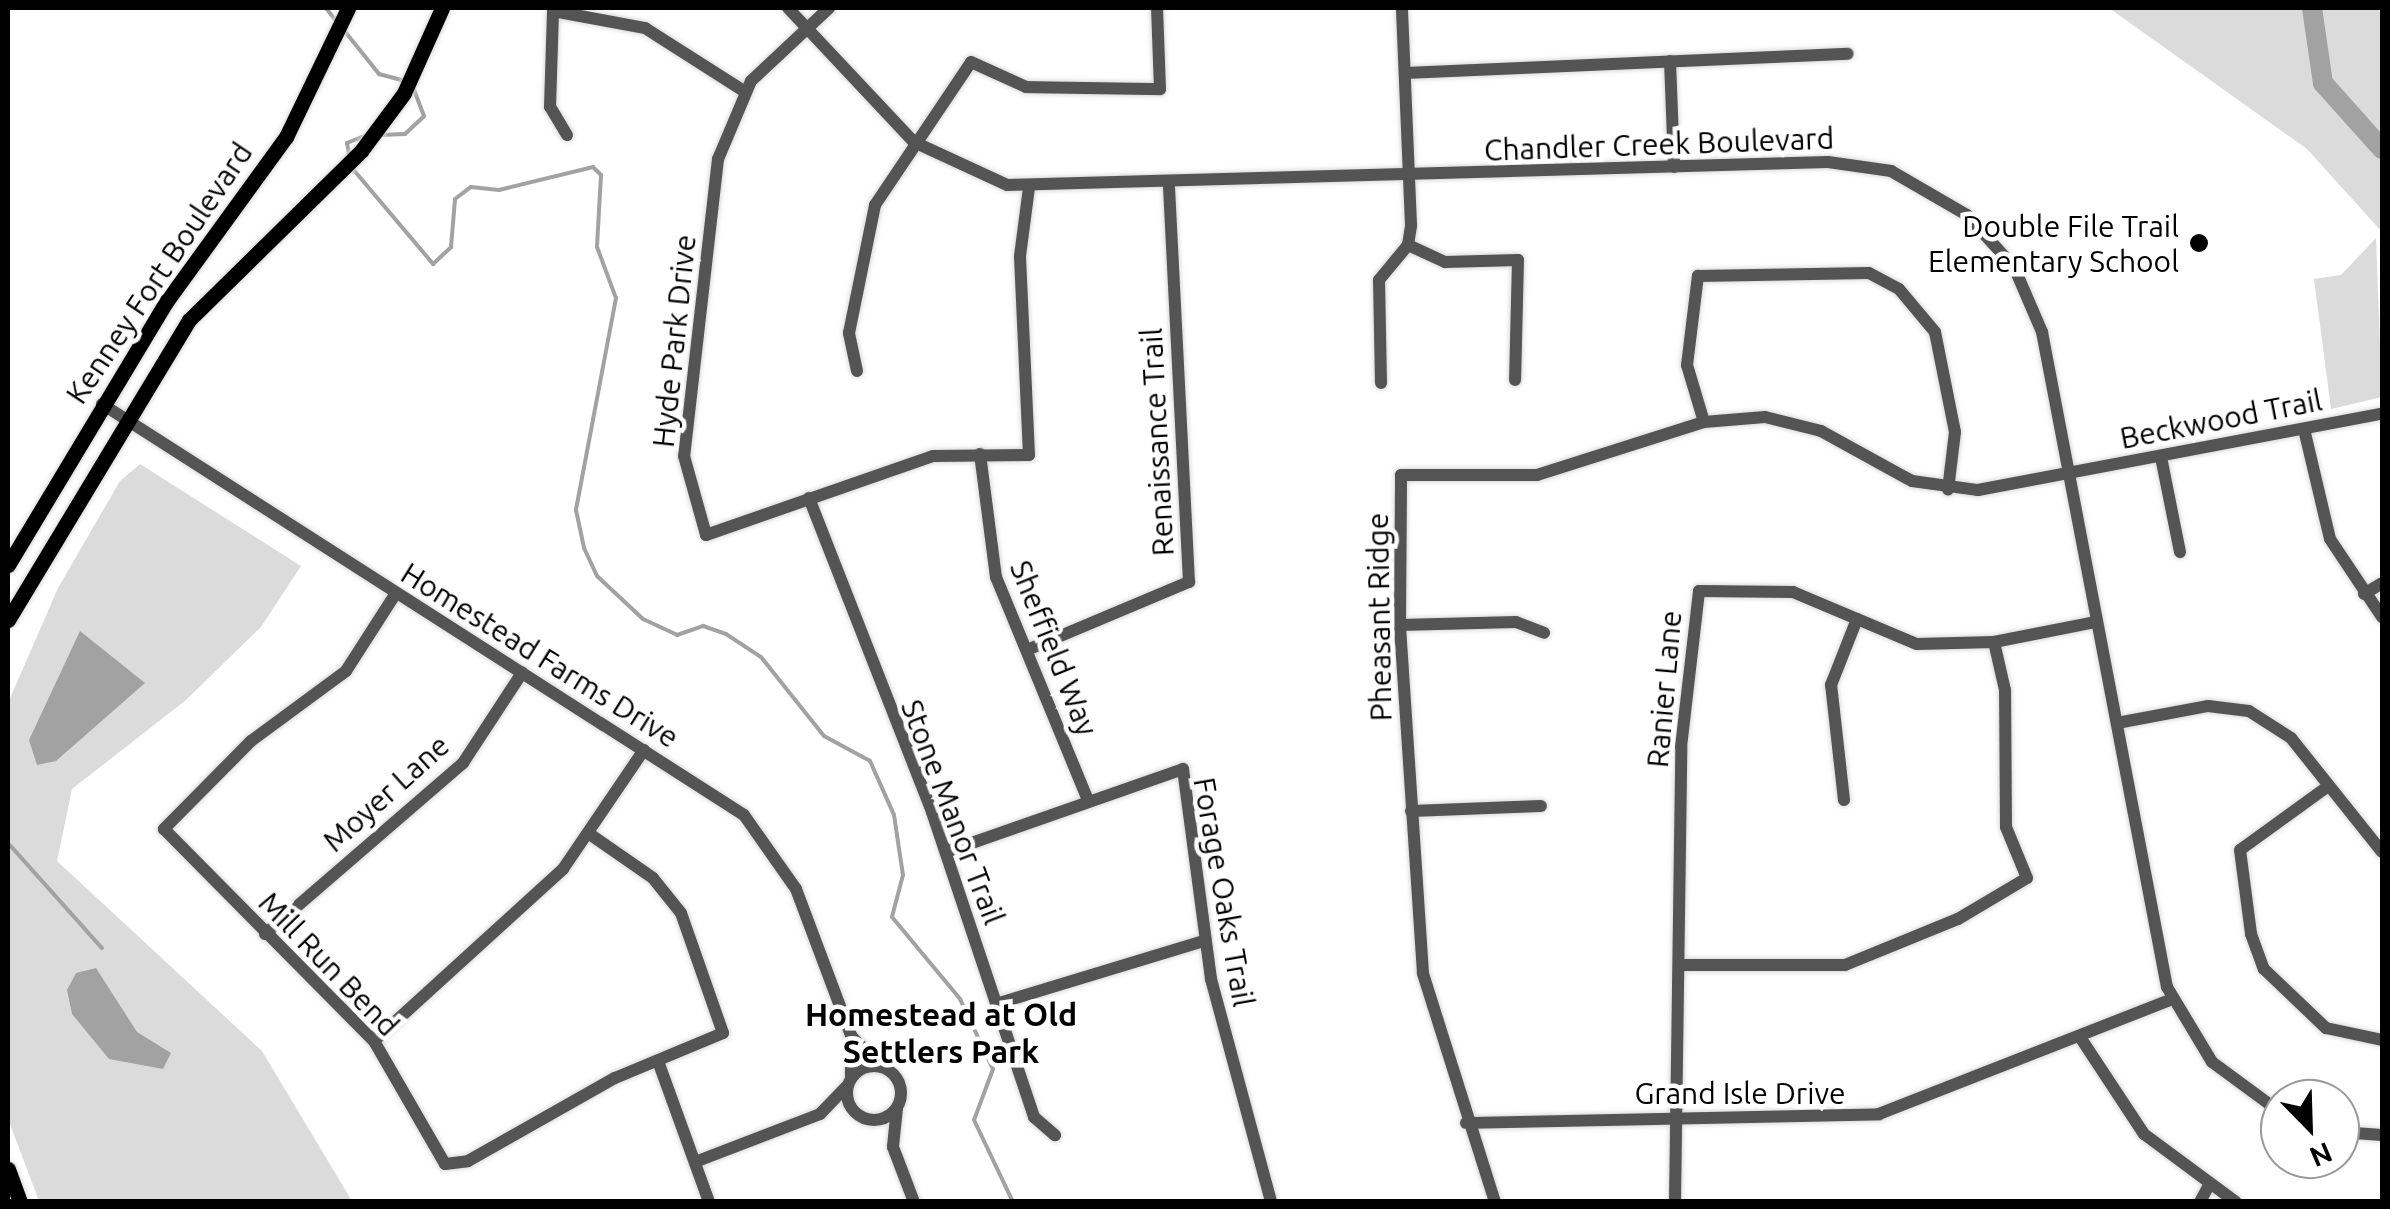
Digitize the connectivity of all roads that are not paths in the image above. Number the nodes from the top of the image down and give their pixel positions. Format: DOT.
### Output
graph roads {
  1 [pos="348,8"];
  2 [pos="442,8"];
  3 [pos="788,8"];
  4 [pos="828,8"];
  5 [pos="1158,8"];
  6 [pos="1402,8"];
  7 [pos="807,28"];
  8 [pos="1848,54"];
  9 [pos="1670,62"];
  10 [pos="1406,73"];
  11 [pos="744,91"];
  12 [pos="567,134"];
  13 [pos="914,142"];
  14 [pos="1674,167"];
  15 [pos="1410,178"];
  16 [pos="1169,184"];
  17 [pos="1029,188"];
  18 [pos="1408,245"];
  19 [pos="857,371"];
  20 [pos="1516,380"];
  21 [pos="1381,384"];
  22 [pos="102,404"];
  23 [pos="2382,414"];
  24 [pos="125,419"];
  25 [pos="1704,422"];
  26 [pos="2304,429"];
  27 [pos="980,454"];
  28 [pos="2161,457"];
  29 [pos="2070,473"];
  30 [pos="1948,490"];
  31 [pos="809,498"];
  32 [pos="2180,552"];
  33 [pos="8,566"];
  34 [pos="2382,583"];
  35 [pos="396,593"];
  36 [pos="2364,594"];
  37 [pos="2382,617"];
  38 [pos="1857,619"];
  39 [pos="8,620"];
  40 [pos="2096,622"];
  41 [pos="1400,624"];
  42 [pos="1544,633"];
  43 [pos="1994,642"];
  44 [pos="1027,650"];
  45 [pos="522,672"];
  46 [pos="2117,723"];
  47 [pos="644,750"];
  48 [pos="2327,787"];
  49 [pos="1087,798"];
  50 [pos="1844,800"];
  51 [pos="1541,806"];
  52 [pos="1412,811"];
  53 [pos="590,835"];
  54 [pos="946,852"];
  55 [pos="2382,852"];
  56 [pos="265,934"];
  57 [pos="1204,941"];
  58 [pos="1680,965"];
  59 [pos="2172,999"];
  60 [pos="996,1004"];
  61 [pos="850,1035"];
  62 [pos="2080,1036"];
  63 [pos="2382,1040"];
  64 [pos="374,1041"];
  65 [pos="658,1061"];
  66 [pos="882,1067"];
  67 [pos="849,1082"];
  68 [pos="2260,1097"];
  69 [pos="899,1104"];
  70 [pos="820,1114"];
  71 [pos="863,1118"];
  72 [pos="1676,1119"];
  73 [pos="1466,1122"];
  74 [pos="1055,1135"];
  75 [pos="893,1147"];
  76 [pos="695,1162"];
  77 [pos="8,1169"];
  78 [pos="2208,1187"];
  79 [pos="20,1202"];
  80 [pos="710,1202"];
  81 [pos="914,1202"];
  82 [pos="1270,1202"];
  83 [pos="1495,1202"];
  84 [pos="1676,1202"];
  85 [pos="2200,1202"];
  86 [pos="2236,1202"];
  1 -- 22 [label="main road, Kenney Fort Boulevard"];
  2 -- 24 [label="main road, Kenney Fort Boulevard"];
  3 -- 7 [label="street, Chandler Creek Boulevard"];
  4 -- 7 [label="street, Hyde Park Drive"];
  5 -- 13 [label="street"];
  6 -- 10 [label="street"];
  7 -- 11 [label="street, Hyde Park Drive"];
  7 -- 13 [label="street, Chandler Creek Boulevard"];
  8 -- 9 [label="street"];
  9 -- 10 [label="street"];
  9 -- 14 [label="street"];
  10 -- 15 [label="street"];
  11 -- 12 [label="street"];
  11 -- 31 [label="street, Hyde Park Drive"];
  13 -- 17 [label="street, Chandler Creek Boulevard"];
  13 -- 19 [label="street"];
  14 -- 15 [label="street, Chandler Creek Boulevard"];
  14 -- 29 [label="street, Chandler Creek Boulevard"];
  15 -- 16 [label="street, Chandler Creek Boulevard"];
  15 -- 18 [label="street"];
  16 -- 17 [label="street, Chandler Creek Boulevard"];
  16 -- 44 [label="street, Renaissance Trail"];
  17 -- 27 [label="street, Hyde Park Drive"];
  18 -- 20 [label="street"];
  18 -- 21 [label="street"];
  22 -- 24 [label="street, Homestead Farms Drive"];
  22 -- 33 [label="main road, Kenney Fort Boulevard"];
  23 -- 26 [label="street, Beckwood Trail"];
  24 -- 35 [label="street, Homestead Farms Drive"];
  24 -- 39 [label="main road, Kenney Fort Boulevard"];
  25 -- 30 [label="street, Pheasant Ridge"];
  25 -- 30 [label="street"];
  25 -- 41 [label="street, Pheasant Ridge"];
  26 -- 28 [label="street, Beckwood Trail"];
  26 -- 36 [label="street"];
  27 -- 31 [label="street, Hyde Park Drive"];
  27 -- 44 [label="street, Sheffield Way"];
  28 -- 29 [label="street, Beckwood Trail"];
  28 -- 32 [label="street"];
  29 -- 30 [label="street"];
  29 -- 40 [label="street, Chandler Creek Boulevard"];
  31 -- 54 [label="street, Stone Manor Trail"];
  34 -- 36 [label="street"];
  35 -- 45 [label="street, Homestead Farms Drive"];
  35 -- 56 [label="street, Mill Run Bend"];
  36 -- 37 [label="street"];
  38 -- 43 [label="street, Ranier Lane"];
  38 -- 50 [label="street"];
  38 -- 58 [label="street, Ranier Lane"];
  40 -- 43 [label="street, Ranier Lane"];
  40 -- 46 [label="street, Chandler Creek Boulevard"];
  41 -- 42 [label="street"];
  41 -- 52 [label="street, Pheasant Ridge"];
  43 -- 58 [label="street"];
  44 -- 49 [label="street, Sheffield Way"];
  45 -- 47 [label="street, Homestead Farms Drive"];
  45 -- 56 [label="street, Moyer Lane"];
  46 -- 48 [label="street"];
  46 -- 59 [label="street, Chandler Creek Boulevard"];
  47 -- 53 [label="street"];
  47 -- 61 [label="street, Homestead Farms Drive"];
  48 -- 55 [label="street"];
  48 -- 63 [label="street"];
  49 -- 54 [label="street, Forage Oaks Trail"];
  49 -- 57 [label="street, Forage Oaks Trail"];
  51 -- 52 [label="street"];
  52 -- 73 [label="street, Pheasant Ridge"];
  53 -- 64 [label="street"];
  53 -- 65 [label="street, Mill Run Bend"];
  54 -- 60 [label="street, Stone Manor Trail"];
  56 -- 64 [label="street, Mill Run Bend"];
  57 -- 60 [label="street"];
  57 -- 82 [label="street, Forage Oaks Trail"];
  58 -- 72 [label="street, Ranier Lane"];
  59 -- 62 [label="street, Grand Isle Drive"];
  59 -- 68 [label="street, Chandler Creek Boulevard"];
  60 -- 74 [label="street, Stone Manor Trail"];
  61 -- 66 [label="street, Homestead Farms Drive"];
  61 -- 67 [label="street, Homestead Farms Drive"];
  62 -- 72 [label="street, Grand Isle Drive"];
  62 -- 78 [label="street"];
  64 -- 65 [label="street, Mill Run Bend"];
  65 -- 76 [label="street"];
  66 -- 67 [label="street"];
  66 -- 69 [label="street, Homestead Farms Drive"];
  67 -- 70 [label="street"];
  67 -- 71 [label="street, Homestead Farms Drive"];
  69 -- 71 [label="street"];
  69 -- 75 [label="street, Homestead Farms Drive"];
  70 -- 71 [label="street"];
  70 -- 76 [label="street"];
  71 -- 75 [label="street, Homestead Farms Drive"];
  72 -- 73 [label="street, Grand Isle Drive"];
  72 -- 84 [label="street, Ranier Lane"];
  73 -- 83 [label="street, Pheasant Ridge"];
  75 -- 81 [label="street, Homestead Farms Drive"];
  76 -- 80 [label="street"];
  77 -- 79 [label="main road"];
  78 -- 85 [label="street"];
  78 -- 86 [label="street"];
}
